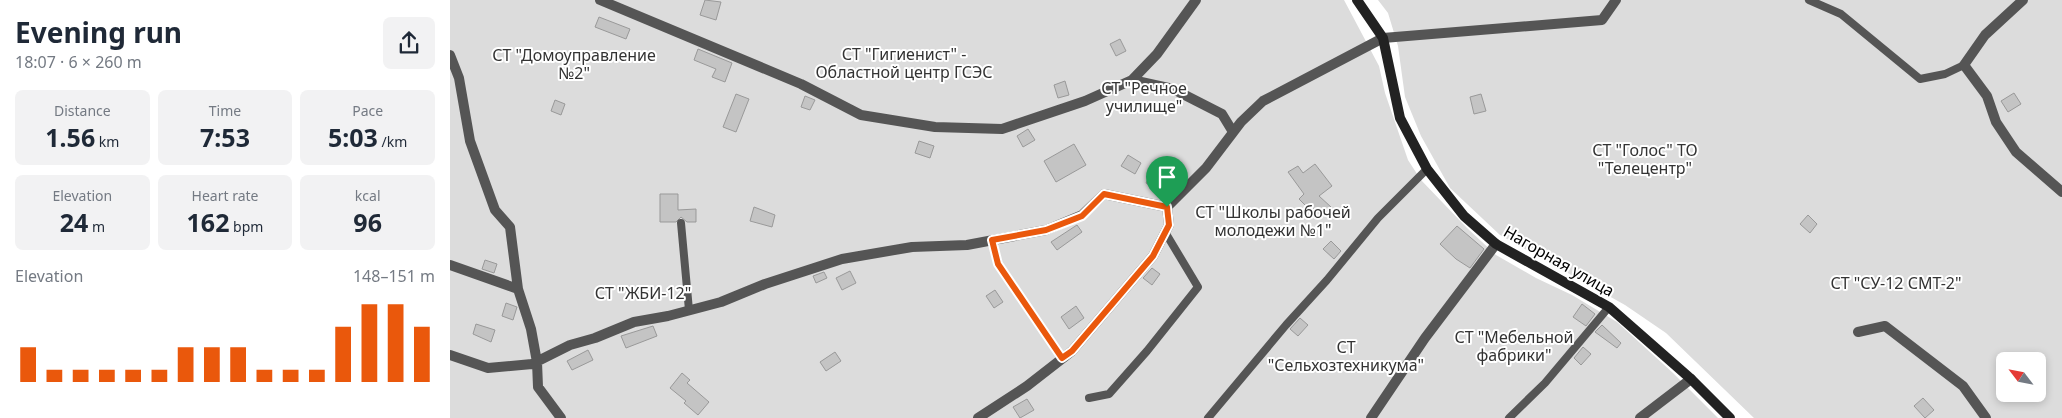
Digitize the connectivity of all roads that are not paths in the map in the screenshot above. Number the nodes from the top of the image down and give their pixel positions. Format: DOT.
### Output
graph roads {
  1 [pos="600,0"];
  2 [pos="1196,0"];
  3 [pos="1357,0"];
  4 [pos="1616,0"];
  5 [pos="1809,0"];
  6 [pos="2023,0"];
  7 [pos="1383,38"];
  8 [pos="450,55"];
  9 [pos="1964,65"];
  10 [pos="1132,80"];
  11 [pos="1233,132"];
  12 [pos="1427,169"];
  13 [pos="2062,192"];
  14 [pos="1167,207"];
  15 [pos="680,223"];
  16 [pos="1166,232"];
  17 [pos="992,240"];
  18 [pos="1496,244"];
  19 [pos="450,265"];
  20 [pos="518,289"];
  21 [pos="1609,307"];
  22 [pos="689,310"];
  23 [pos="1858,332"];
  24 [pos="450,355"];
  25 [pos="1062,358"];
  26 [pos="537,362"];
  27 [pos="1691,378"];
  28 [pos="1089,398"];
  29 [pos="561,418"];
  30 [pos="978,418"];
  31 [pos="1208,418"];
  32 [pos="1370,418"];
  33 [pos="1508,418"];
  34 [pos="1640,418"];
  35 [pos="1730,418"];
  36 [pos="1986,418"];
  1 -- 10 [label="street"];
  2 -- 10 [label="street"];
  3 -- 7 [label="street, Нагорная улица"];
  4 -- 7 [label="street"];
  5 -- 9 [label="lane"];
  6 -- 9 [label="street"];
  7 -- 11 [label="street"];
  7 -- 12 [label="street, Нагорная улица"];
  8 -- 20 [label="street"];
  9 -- 13 [label="street"];
  10 -- 11 [label="street"];
  11 -- 14 [label="street"];
  12 -- 18 [label="street, Нагорная улица"];
  12 -- 31 [label="lane"];
  14 -- 16 [label="street"];
  14 -- 17 [label="street"];
  15 -- 22 [label="lane"];
  16 -- 25 [label="street"];
  16 -- 28 [label="lane"];
  17 -- 22 [label="street"];
  17 -- 25 [label="lane"];
  18 -- 21 [label="street, Нагорная улица"];
  18 -- 32 [label="street"];
  19 -- 20 [label="street"];
  20 -- 26 [label="street"];
  21 -- 27 [label="street, Нагорная улица"];
  21 -- 33 [label="lane"];
  22 -- 26 [label="street"];
  23 -- 36 [label="street"];
  24 -- 26 [label="street"];
  25 -- 30 [label="street"];
  26 -- 29 [label="street"];
  27 -- 34 [label="street"];
  27 -- 35 [label="street, Нагорная улица"];
}
